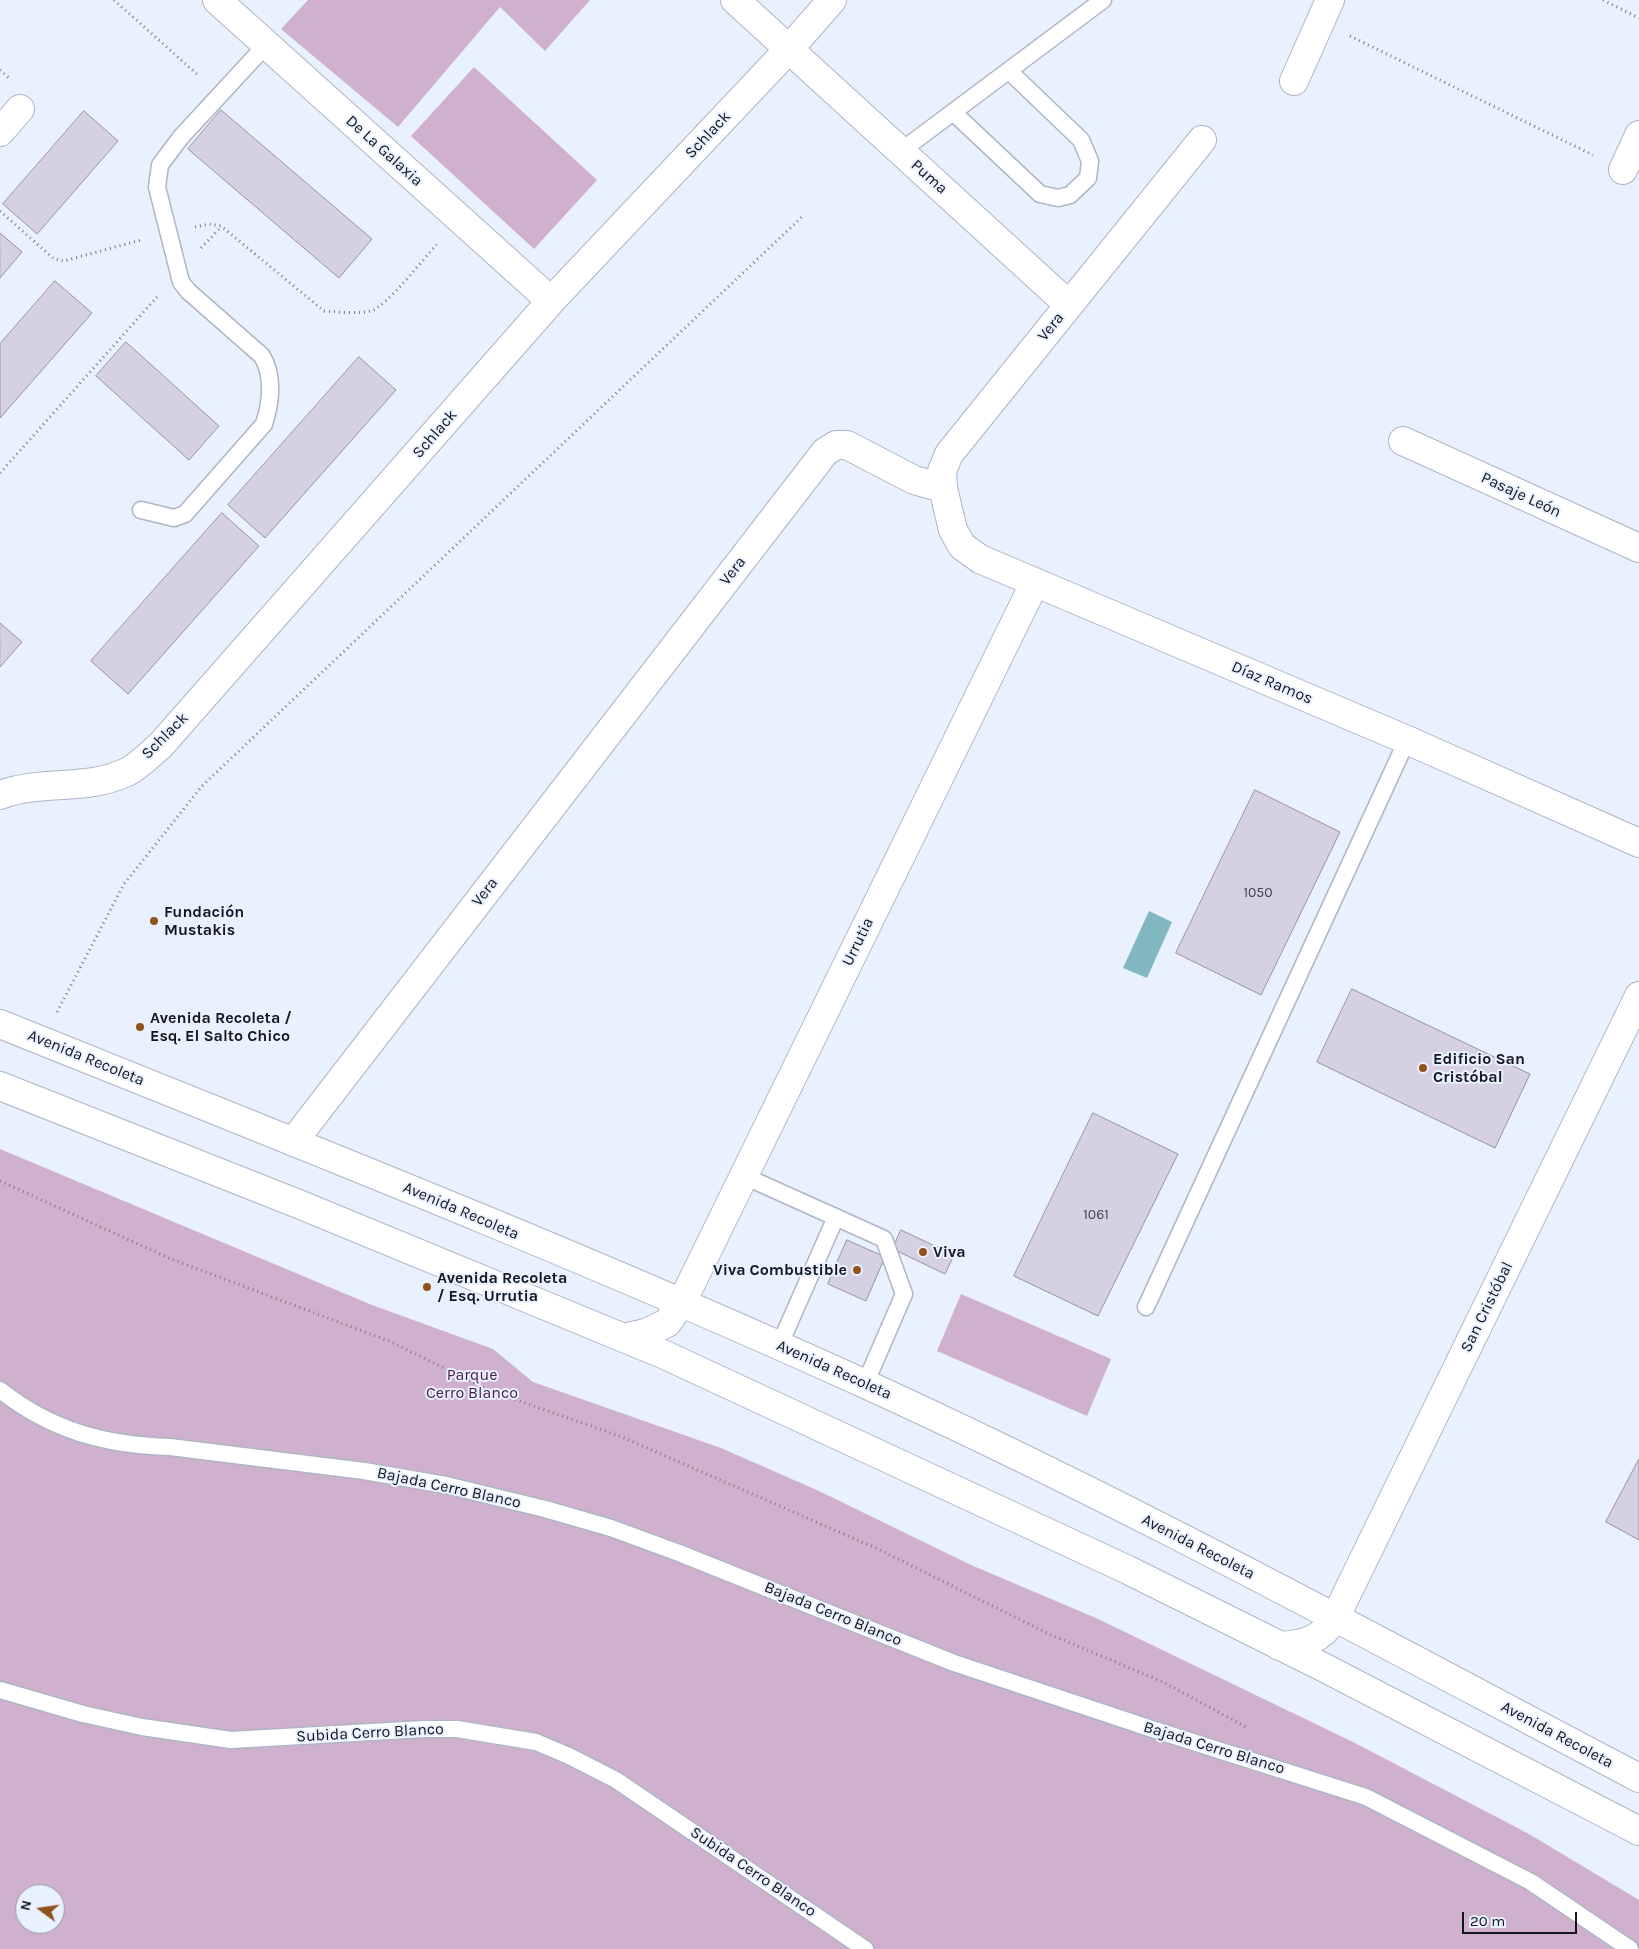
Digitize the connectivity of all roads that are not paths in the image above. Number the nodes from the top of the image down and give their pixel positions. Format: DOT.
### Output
graph roads {
  1 [pos="217,0"];
  2 [pos="735,0"];
  3 [pos="832,0"];
  4 [pos="1104,0"];
  5 [pos="1325,11"];
  6 [pos="266,45"];
  7 [pos="789,49"];
  8 [pos="1009,71"];
  9 [pos="1294,80"];
  10 [pos="20,109"];
  11 [pos="954,113"];
  12 [pos="0,132"];
  13 [pos="1639,135"];
  14 [pos="1202,140"];
  15 [pos="901,151"];
  16 [pos="1623,170"];
  17 [pos="551,301"];
  18 [pos="1069,305"];
  19 [pos="1403,441"];
  20 [pos="943,488"];
  21 [pos="141,510"];
  22 [pos="1639,548"];
  23 [pos="1034,582"];
  24 [pos="1407,740"];
  25 [pos="0,795"];
  26 [pos="1639,843"];
  27 [pos="1639,996"];
  28 [pos="0,1024"];
  29 [pos="0,1086"];
  30 [pos="293,1142"];
  31 [pos="744,1176"];
  32 [pos="836,1217"];
  33 [pos="682,1302"];
  34 [pos="1146,1307"];
  35 [pos="624,1338"];
  36 [pos="779,1346"];
  37 [pos="866,1384"];
  38 [pos="0,1390"];
  39 [pos="1335,1618"];
  40 [pos="1280,1646"];
  41 [pos="0,1690"];
  42 [pos="1639,1778"];
  43 [pos="1639,1831"];
  44 [pos="865,1949"];
  45 [pos="1630,1949"];
  1 -- 6 [label="street, De La Galaxia"];
  2 -- 7 [label="street, Puma"];
  3 -- 7 [label="street, Schlack"];
  4 -- 8 [label="lane"];
  5 -- 9 [label="street"];
  6 -- 17 [label="street, De La Galaxia"];
  6 -- 21 [label="lane"];
  7 -- 15 [label="street, Puma"];
  7 -- 17 [label="street, Schlack"];
  8 -- 11 [label="lane"];
  8 -- 11 [label="lane"];
  10 -- 12 [label="street"];
  11 -- 15 [label="lane"];
  13 -- 16 [label="street"];
  14 -- 18 [label="street, Vera"];
  15 -- 18 [label="street, Puma"];
  17 -- 25 [label="street, Schlack"];
  18 -- 20 [label="street, Vera"];
  19 -- 22 [label="street, Pasaje León"];
  20 -- 23 [label="street, Díaz Ramos"];
  20 -- 30 [label="street, Vera"];
  23 -- 24 [label="street, Díaz Ramos"];
  23 -- 31 [label="street, Urrutia"];
  24 -- 26 [label="street, Díaz Ramos"];
  24 -- 34 [label="lane"];
  27 -- 39 [label="street, San Cristóbal"];
  28 -- 30 [label="street, Avenida Recoleta"];
  29 -- 35 [label="street"];
  30 -- 33 [label="street, Avenida Recoleta"];
  31 -- 32 [label="lane"];
  31 -- 33 [label="street, Urrutia"];
  32 -- 36 [label="lane"];
  32 -- 37 [label="lane"];
  33 -- 35 [label="street, Urrutia"];
  33 -- 36 [label="street, Avenida Recoleta"];
  35 -- 40 [label="street"];
  36 -- 37 [label="street, Avenida Recoleta"];
  37 -- 39 [label="street, Avenida Recoleta"];
  38 -- 45 [label="lane, Bajada Cerro Blanco"];
  39 -- 40 [label="street, San Cristóbal"];
  39 -- 42 [label="street, Avenida Recoleta"];
  40 -- 43 [label="street"];
  41 -- 44 [label="lane, Subida Cerro Blanco"];
}
